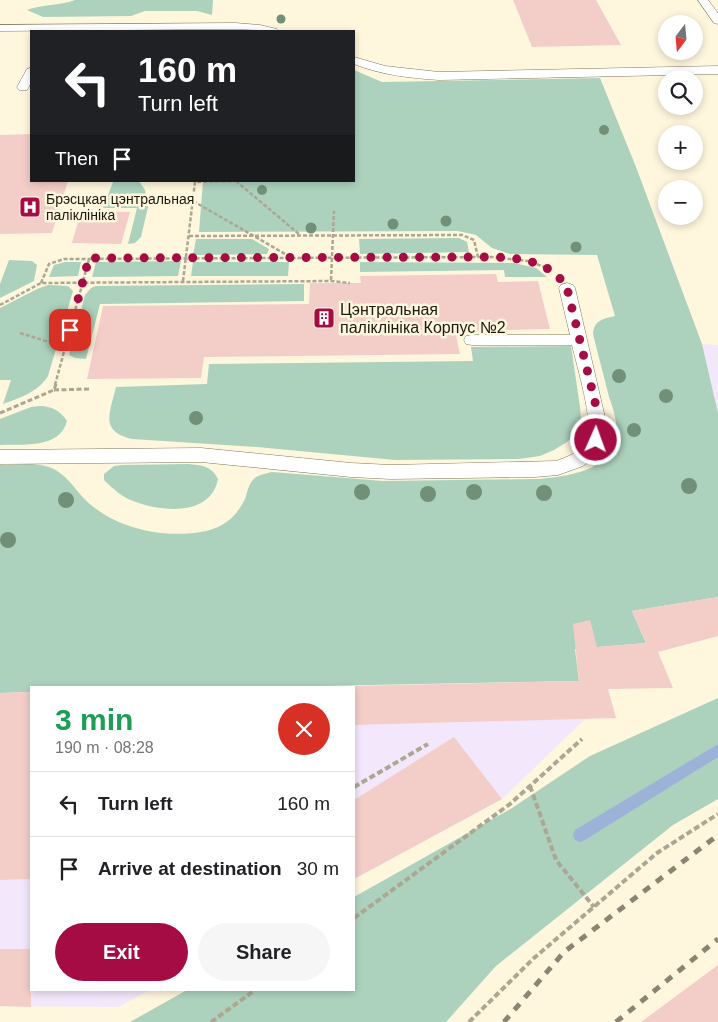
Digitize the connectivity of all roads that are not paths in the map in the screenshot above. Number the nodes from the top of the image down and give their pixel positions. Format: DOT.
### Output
graph roads {
  1 [pos="703,0"];
  2 [pos="718,21"];
  3 [pos="0,28"];
  4 [pos="52,30"];
  5 [pos="269,30"];
  6 [pos="355,60"];
  7 [pos="718,70"];
  8 [pos="30,74"];
  9 [pos="23,87"];
  10 [pos="567,288"];
  11 [pos="472,340"];
  12 [pos="579,340"];
  13 [pos="0,457"];
  1 -- 2 [label="lane"];
  3 -- 4 [label="lane"];
  4 -- 5 [label="lane"];
  6 -- 7 [label="lane"];
  8 -- 9 [label="lane"];
  10 -- 12 [label="lane"];
  11 -- 12 [label="lane"];
  12 -- 13 [label="lane"];
}
